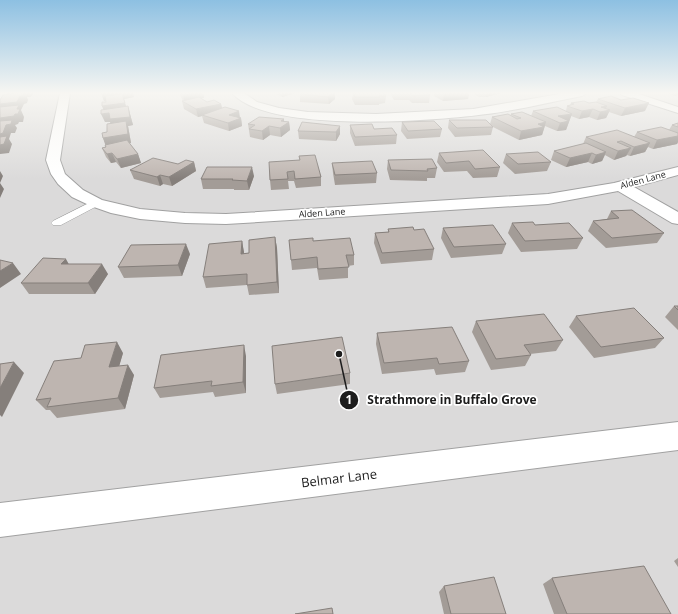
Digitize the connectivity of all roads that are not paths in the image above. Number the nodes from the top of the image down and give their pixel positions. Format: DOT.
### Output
graph roads {
  1 [pos="60,122"];
  2 [pos="678,171"];
  3 [pos="621,186"];
  4 [pos="95,203"];
  5 [pos="678,219"];
  6 [pos="57,223"];
  7 [pos="678,436"];
  8 [pos="0,520"];
  1 -- 4 [label="street, Alden Lane"];
  2 -- 3 [label="street, Alden Lane"];
  3 -- 4 [label="street, Alden Lane"];
  3 -- 5 [label="street"];
  4 -- 6 [label="lane"];
  7 -- 8 [label="street, Belmar Lane"];
}
